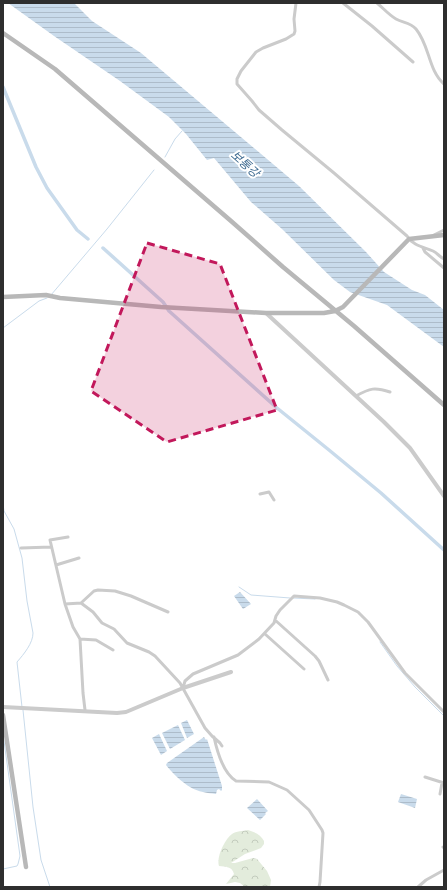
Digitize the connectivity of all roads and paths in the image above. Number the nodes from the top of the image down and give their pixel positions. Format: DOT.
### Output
graph roads {
  1 [pos="296,3"];
  2 [pos="343,3"];
  3 [pos="377,3"];
  4 [pos="3,33"];
  5 [pos="413,62"];
  6 [pos="444,84"];
  7 [pos="444,230"];
  8 [pos="444,235"];
  9 [pos="432,236"];
  10 [pos="409,239"];
  11 [pos="423,248"];
  12 [pos="444,259"];
  13 [pos="444,268"];
  14 [pos="3,297"];
  15 [pos="335,311"];
  16 [pos="266,313"];
  17 [pos="390,392"];
  18 [pos="356,396"];
  19 [pos="444,405"];
  20 [pos="260,494"];
  21 [pos="444,496"];
  22 [pos="274,500"];
  23 [pos="68,537"];
  24 [pos="51,546"];
  25 [pos="21,548"];
  26 [pos="79,558"];
  27 [pos="56,565"];
  28 [pos="81,603"];
  29 [pos="65,604"];
  30 [pos="168,612"];
  31 [pos="275,620"];
  32 [pos="264,634"];
  33 [pos="80,638"];
  34 [pos="113,650"];
  35 [pos="304,669"];
  36 [pos="231,672"];
  37 [pos="328,680"];
  38 [pos="183,688"];
  39 [pos="3,707"];
  40 [pos="85,710"];
  41 [pos="444,712"];
  42 [pos="3,715"];
  43 [pos="214,737"];
  44 [pos="222,746"];
  45 [pos="425,777"];
  46 [pos="443,783"];
  47 [pos="440,794"];
  48 [pos="26,867"];
  49 [pos="444,870"];
  50 [pos="319,887"];
  51 [pos="418,887"];
  1 -- 10 [label="street"];
  2 -- 5 [label="street"];
  3 -- 6 [label="street"];
  4 -- 15 [label="main road"];
  7 -- 9 [label="street"];
  8 -- 9 [label="main road"];
  9 -- 10 [label="main road"];
  10 -- 11 [label="street"];
  10 -- 15 [label="main road"];
  11 -- 12 [label="street"];
  11 -- 13 [label="street"];
  14 -- 16 [label="main road"];
  15 -- 16 [label="main road"];
  15 -- 19 [label="main road"];
  16 -- 18 [label="street"];
  17 -- 18 [label="street"];
  18 -- 21 [label="street"];
  20 -- 22 [label="street"];
  23 -- 24 [label="street"];
  24 -- 25 [label="street"];
  24 -- 27 [label="street"];
  26 -- 27 [label="street"];
  27 -- 29 [label="street"];
  28 -- 29 [label="street"];
  28 -- 30 [label="street"];
  28 -- 38 [label="street"];
  29 -- 33 [label="street"];
  31 -- 32 [label="street"];
  31 -- 37 [label="street"];
  31 -- 41 [label="street"];
  32 -- 35 [label="street"];
  32 -- 38 [label="street"];
  33 -- 34 [label="street"];
  33 -- 40 [label="street"];
  36 -- 38 [label="street"];
  38 -- 40 [label="street"];
  38 -- 43 [label="street"];
  39 -- 40 [label="street"];
  42 -- 48 [label="main road"];
  43 -- 44 [label="street"];
  43 -- 50 [label="street"];
  45 -- 46 [label="street"];
  46 -- 47 [label="street"];
  49 -- 51 [label="street"];
}
